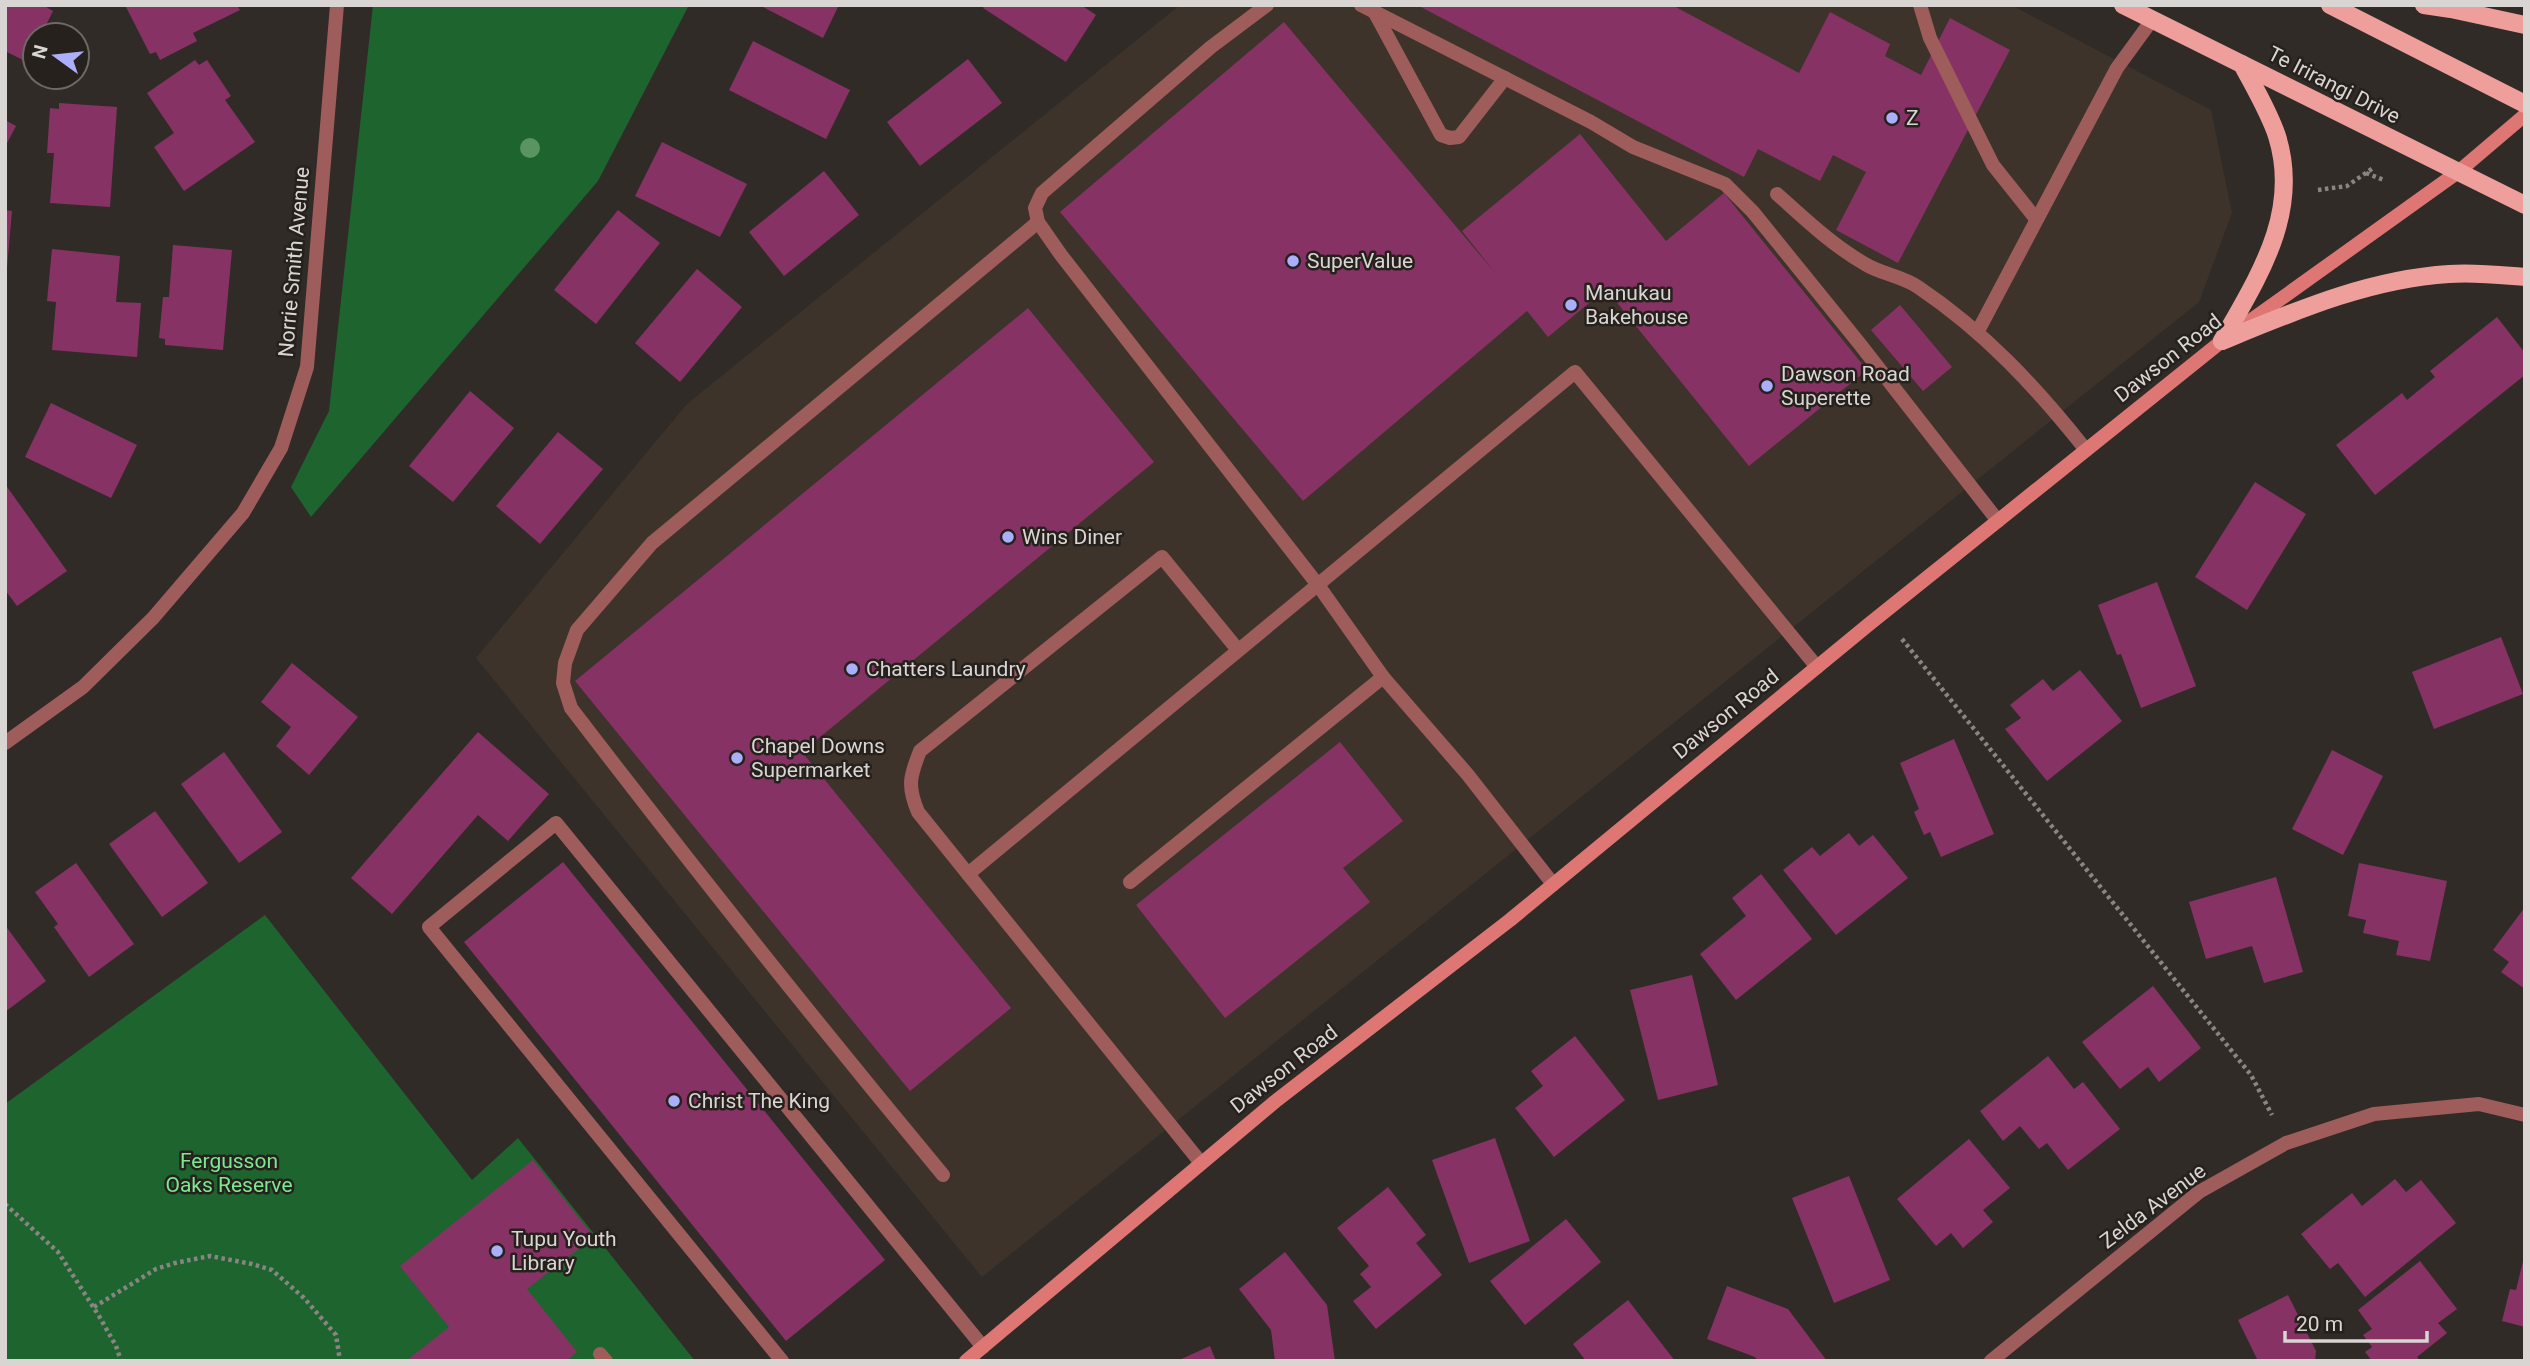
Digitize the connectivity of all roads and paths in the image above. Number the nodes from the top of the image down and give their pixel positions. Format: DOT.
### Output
graph roads {
  1 [pos="337,5"];
  2 [pos="1267,5"];
  3 [pos="1361,5"];
  4 [pos="1920,5"];
  5 [pos="2123,5"];
  6 [pos="2330,5"];
  7 [pos="2424,5"];
  8 [pos="1374,12"];
  9 [pos="2152,20"];
  10 [pos="2525,25"];
  11 [pos="2242,64"];
  12 [pos="1505,78"];
  13 [pos="2525,104"];
  14 [pos="2525,115"];
  15 [pos="2380,164"];
  16 [pos="2458,172"];
  17 [pos="2366,173"];
  18 [pos="2384,180"];
  19 [pos="2310,191"];
  20 [pos="1777,194"];
  21 [pos="2525,205"];
  22 [pos="2036,219"];
  23 [pos="1038,222"];
  24 [pos="2525,277"];
  25 [pos="1978,331"];
  26 [pos="2222,341"];
  27 [pos="2086,450"];
  28 [pos="1998,521"];
  29 [pos="1318,585"];
  30 [pos="1882,613"];
  31 [pos="1238,650"];
  32 [pos="1817,667"];
  33 [pos="1383,677"];
  34 [pos="5,743"];
  35 [pos="968,874"];
  36 [pos="1130,882"];
  37 [pos="1553,884"];
  38 [pos="2525,1115"];
  39 [pos="2286,1143"];
  40 [pos="1201,1163"];
  41 [pos="943,1175"];
  42 [pos="5,1205"];
  43 [pos="94,1307"];
  44 [pos="983,1347"];
  45 [pos="121,1361"];
  46 [pos="340,1361"];
  47 [pos="782,1361"];
  48 [pos="966,1361"];
  49 [pos="1991,1361"];
  1 -- 34 [label="street, Norrie Smith Avenue"];
  2 -- 23 [label="street"];
  3 -- 8 [label="street"];
  4 -- 22 [label="street"];
  5 -- 9 [label="main road, Te Irirangi Drive"];
  6 -- 13 [label="main road"];
  7 -- 10 [label="main road"];
  8 -- 12 [label="street"];
  8 -- 12 [label="street"];
  9 -- 11 [label="main road, Te Irirangi Drive"];
  9 -- 22 [label="street"];
  11 -- 16 [label="main road, Te Irirangi Drive"];
  11 -- 26 [label="main road"];
  12 -- 28 [label="street"];
  14 -- 16 [label="main road, Dawson Road"];
  15 -- 17 [label="path"];
  16 -- 21 [label="main road, Te Irirangi Drive"];
  16 -- 26 [label="main road, Dawson Road"];
  17 -- 18 [label="path"];
  17 -- 19 [label="path"];
  20 -- 25 [label="street"];
  22 -- 25 [label="street"];
  23 -- 29 [label="street"];
  23 -- 41 [label="street"];
  24 -- 26 [label="main road"];
  25 -- 27 [label="street"];
  26 -- 27 [label="main road, Dawson Road"];
  27 -- 28 [label="main road, Dawson Road"];
  28 -- 30 [label="main road, Dawson Road"];
  29 -- 31 [label="street"];
  29 -- 32 [label="street"];
  29 -- 33 [label="street"];
  30 -- 32 [label="main road, Dawson Road"];
  30 -- 39 [label="path"];
  31 -- 35 [label="street"];
  31 -- 35 [label="street"];
  32 -- 37 [label="main road, Dawson Road"];
  33 -- 36 [label="street"];
  33 -- 37 [label="street"];
  35 -- 40 [label="street"];
  37 -- 40 [label="main road, Dawson Road"];
  38 -- 39 [label="street, Zelda Avenue"];
  39 -- 49 [label="street, Zelda Avenue"];
  40 -- 44 [label="main road, Dawson Road"];
  42 -- 43 [label="path"];
  43 -- 45 [label="path"];
  43 -- 46 [label="path"];
  44 -- 47 [label="street"];
  44 -- 48 [label="main road, Dawson Road"];
}
